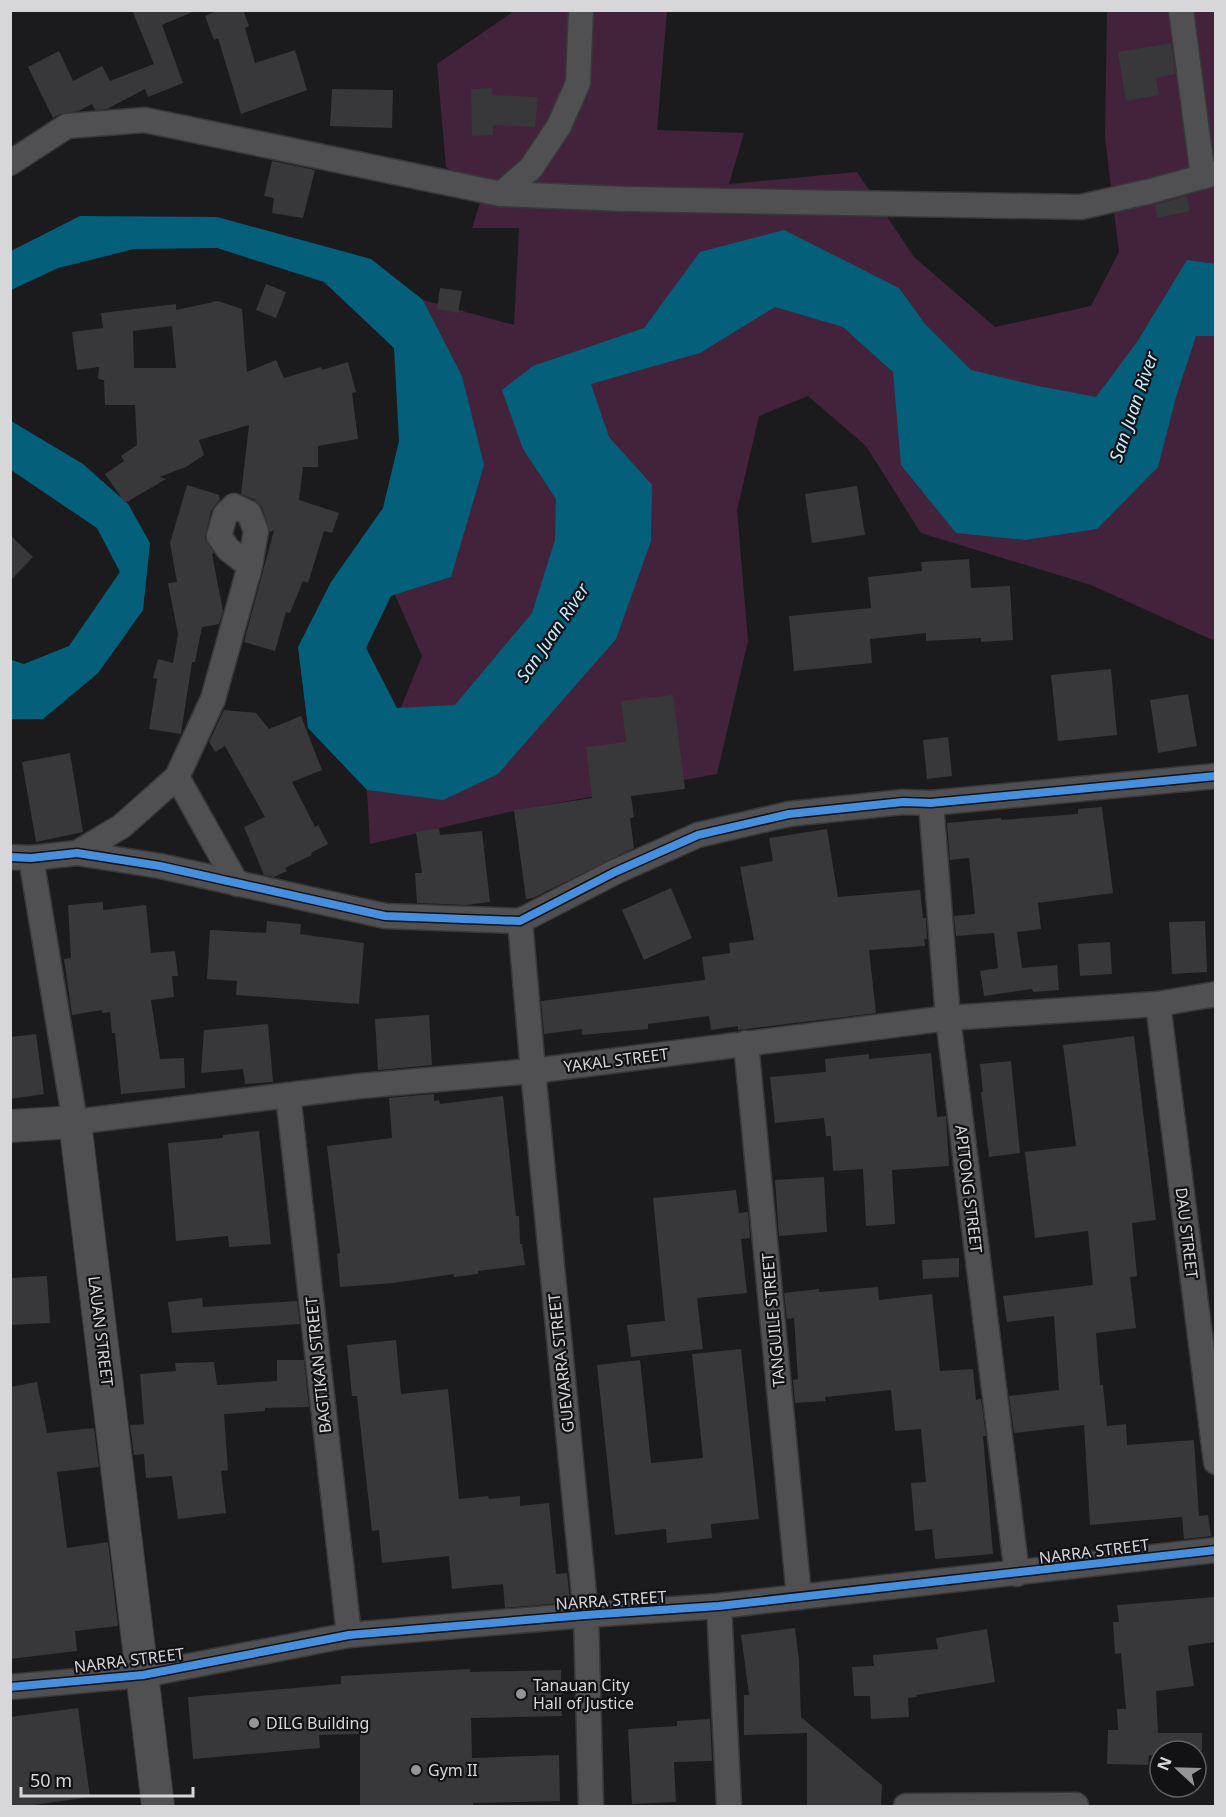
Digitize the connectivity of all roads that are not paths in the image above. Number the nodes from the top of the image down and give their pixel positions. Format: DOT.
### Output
graph roads {
  1 [pos="581,10"];
  2 [pos="1181,10"];
  3 [pos="10,163"];
  4 [pos="1209,175"];
  5 [pos="501,194"];
  6 [pos="250,566"];
  7 [pos="1215,776"];
  8 [pos="177,777"];
  9 [pos="931,802"];
  10 [pos="77,853"];
  11 [pos="21,858"];
  12 [pos="237,884"];
  13 [pos="520,921"];
  14 [pos="1215,994"];
  15 [pos="1158,1004"];
  16 [pos="948,1018"];
  17 [pos="746,1043"];
  18 [pos="533,1071"];
  19 [pos="288,1095"];
  20 [pos="75,1122"];
  21 [pos="10,1126"];
  22 [pos="1215,1462"];
  23 [pos="1215,1550"];
  24 [pos="1017,1574"];
  25 [pos="799,1597"];
  26 [pos="719,1606"];
  27 [pos="586,1615"];
  28 [pos="349,1635"];
  29 [pos="143,1675"];
  30 [pos="10,1687"];
  31 [pos="1076,1805"];
  32 [pos="158,1806"];
  33 [pos="591,1806"];
  34 [pos="729,1806"];
  35 [pos="906,1806"];
  1 -- 5 [label="street"];
  2 -- 4 [label="street"];
  3 -- 5 [label="street"];
  4 -- 5 [label="street"];
  6 -- 8 [label="street"];
  7 -- 9 [label="street"];
  8 -- 10 [label="street"];
  8 -- 12 [label="street"];
  9 -- 13 [label="street"];
  9 -- 16 [label="street, APITONG STREET"];
  10 -- 11 [label="street"];
  10 -- 12 [label="street"];
  11 -- 20 [label="street, LAUAN STREET"];
  12 -- 13 [label="street"];
  13 -- 18 [label="street, GUEVARRA STREET"];
  14 -- 15 [label="street, YAKAL STREET"];
  15 -- 16 [label="street, YAKAL STREET"];
  15 -- 22 [label="street, DAU STREET"];
  16 -- 17 [label="street, YAKAL STREET"];
  16 -- 24 [label="street, APITONG STREET"];
  17 -- 18 [label="street, YAKAL STREET"];
  17 -- 25 [label="street, TANGUILE STREET"];
  18 -- 19 [label="street, YAKAL STREET"];
  18 -- 27 [label="street, GUEVARRA STREET"];
  19 -- 20 [label="street, YAKAL STREET"];
  19 -- 28 [label="street, BAGTIKAN STREET"];
  20 -- 21 [label="street"];
  20 -- 29 [label="street, LAUAN STREET"];
  23 -- 24 [label="street, NARRA STREET"];
  24 -- 25 [label="street, NARRA STREET"];
  25 -- 26 [label="street, NARRA STREET"];
  26 -- 27 [label="street, NARRA STREET"];
  26 -- 34 [label="street"];
  27 -- 28 [label="street, NARRA STREET"];
  27 -- 33 [label="street, GUEVARRA STREET"];
  28 -- 29 [label="street, NARRA STREET"];
  29 -- 30 [label="street, NARRA STREET"];
  29 -- 32 [label="street, LAUAN STREET"];
  31 -- 35 [label="street"];
}
